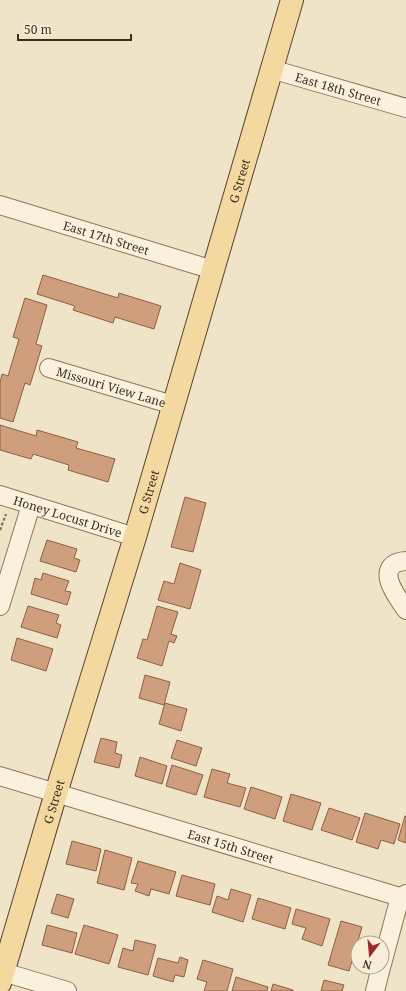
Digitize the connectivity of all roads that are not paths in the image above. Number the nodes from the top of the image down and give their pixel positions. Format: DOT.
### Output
graph roads {
  1 [pos="292,0"];
  2 [pos="271,68"];
  3 [pos="406,108"];
  4 [pos="0,205"];
  5 [pos="213,270"];
  6 [pos="49,368"];
  7 [pos="173,405"];
  8 [pos="0,495"];
  9 [pos="31,505"];
  10 [pos="135,537"];
  11 [pos="406,561"];
  12 [pos="0,606"];
  13 [pos="406,610"];
  14 [pos="0,776"];
  15 [pos="56,793"];
  16 [pos="403,895"];
  17 [pos="390,938"];
  18 [pos="379,975"];
  19 [pos="2,978"];
  20 [pos="375,990"];
  21 [pos="67,991"];
  1 -- 2 [label="main road, G Street"];
  2 -- 3 [label="street, East 18th Street"];
  2 -- 5 [label="main road, G Street"];
  4 -- 5 [label="street, East 17th Street"];
  5 -- 7 [label="main road, G Street"];
  6 -- 7 [label="street, Missouri View Lane"];
  7 -- 10 [label="main road, G Street"];
  8 -- 9 [label="street, Honey Locust Drive"];
  9 -- 10 [label="street, Honey Locust Drive"];
  9 -- 12 [label="street"];
  10 -- 15 [label="main road, G Street"];
  11 -- 13 [label="street"];
  14 -- 15 [label="street, East 15th Street"];
  15 -- 16 [label="street, East 15th Street"];
  15 -- 19 [label="main road, G Street"];
  16 -- 17 [label="street"];
  18 -- 20 [label="street"];
  19 -- 21 [label="street"];
}
